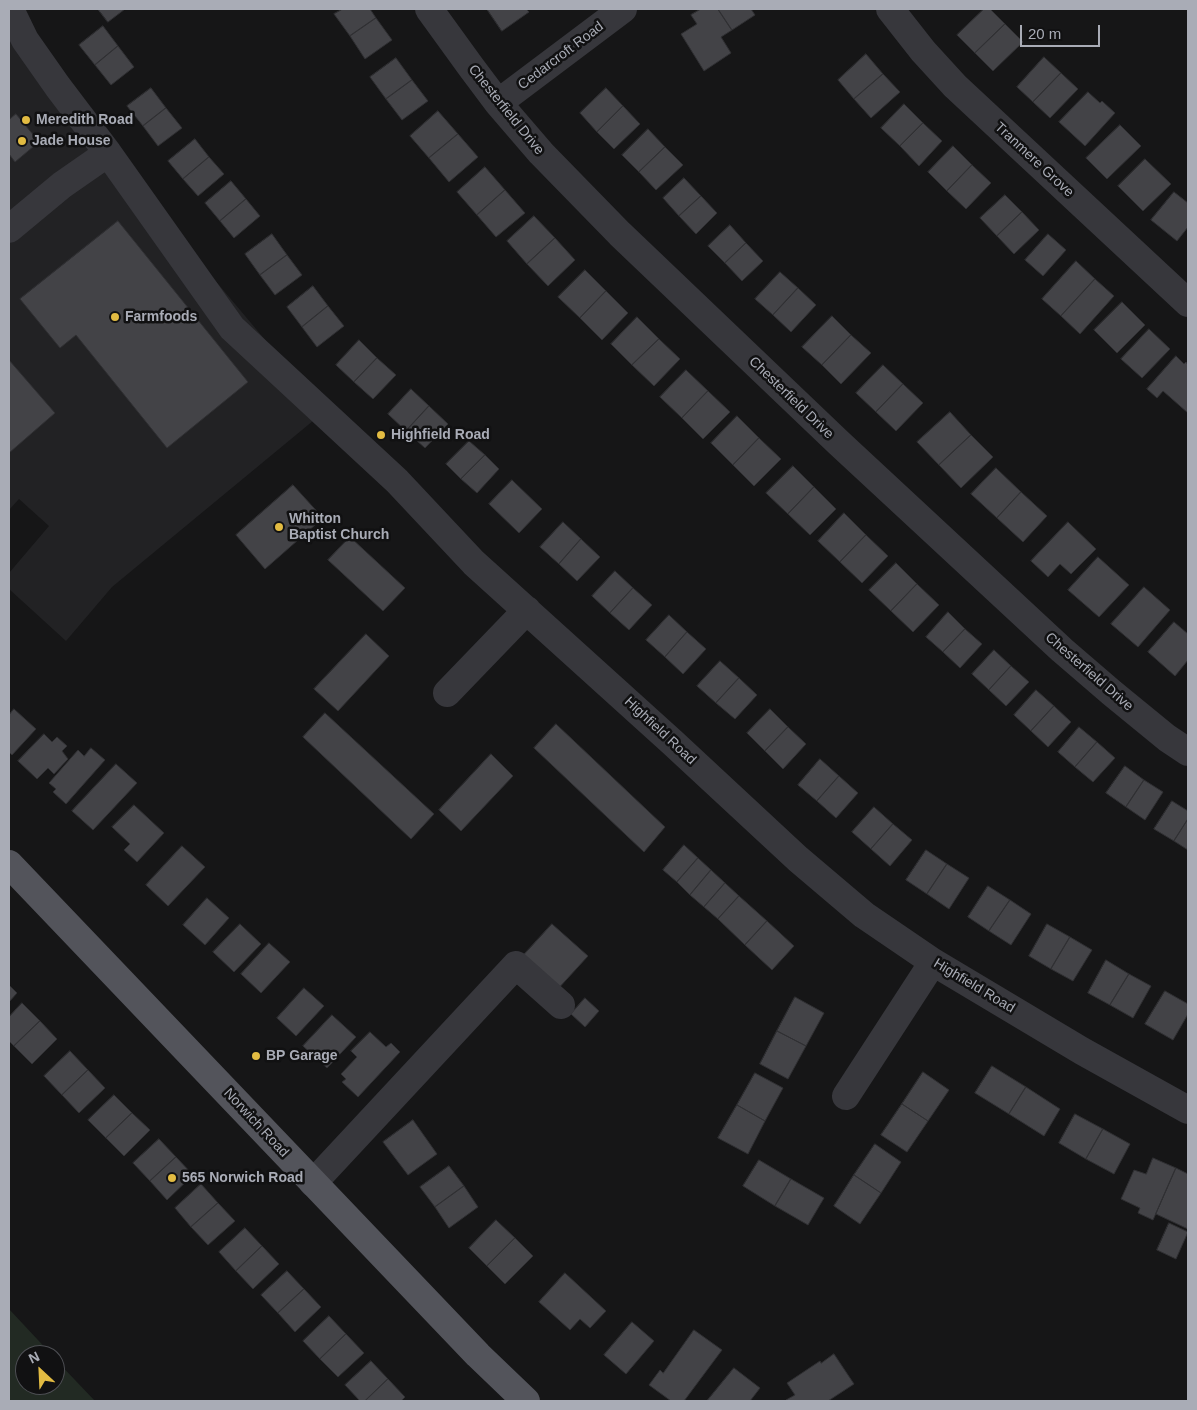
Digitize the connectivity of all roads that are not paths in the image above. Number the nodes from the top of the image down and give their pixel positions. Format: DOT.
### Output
graph roads {
  1 [pos="10,9"];
  2 [pos="429,9"];
  3 [pos="623,9"];
  4 [pos="890,9"];
  5 [pos="498,103"];
  6 [pos="108,153"];
  7 [pos="9,229"];
  8 [pos="1188,303"];
  9 [pos="527,610"];
  10 [pos="448,693"];
  11 [pos="1188,752"];
  12 [pos="9,864"];
  13 [pos="933,962"];
  14 [pos="561,1005"];
  15 [pos="846,1096"];
  16 [pos="1188,1110"];
  17 [pos="313,1183"];
  18 [pos="526,1401"];
  1 -- 6 [label="street, Highfield Road"];
  2 -- 5 [label="street, Chesterfield Drive"];
  3 -- 5 [label="street, Cedarcroft Road"];
  4 -- 8 [label="street, Tranmere Grove"];
  5 -- 11 [label="street, Chesterfield Drive"];
  6 -- 7 [label="street"];
  6 -- 9 [label="street, Highfield Road"];
  9 -- 10 [label="street"];
  9 -- 13 [label="street, Highfield Road"];
  12 -- 17 [label="main road, Norwich Road"];
  13 -- 15 [label="street"];
  13 -- 16 [label="street, Highfield Road"];
  14 -- 17 [label="street"];
  17 -- 18 [label="main road, Norwich Road"];
}
